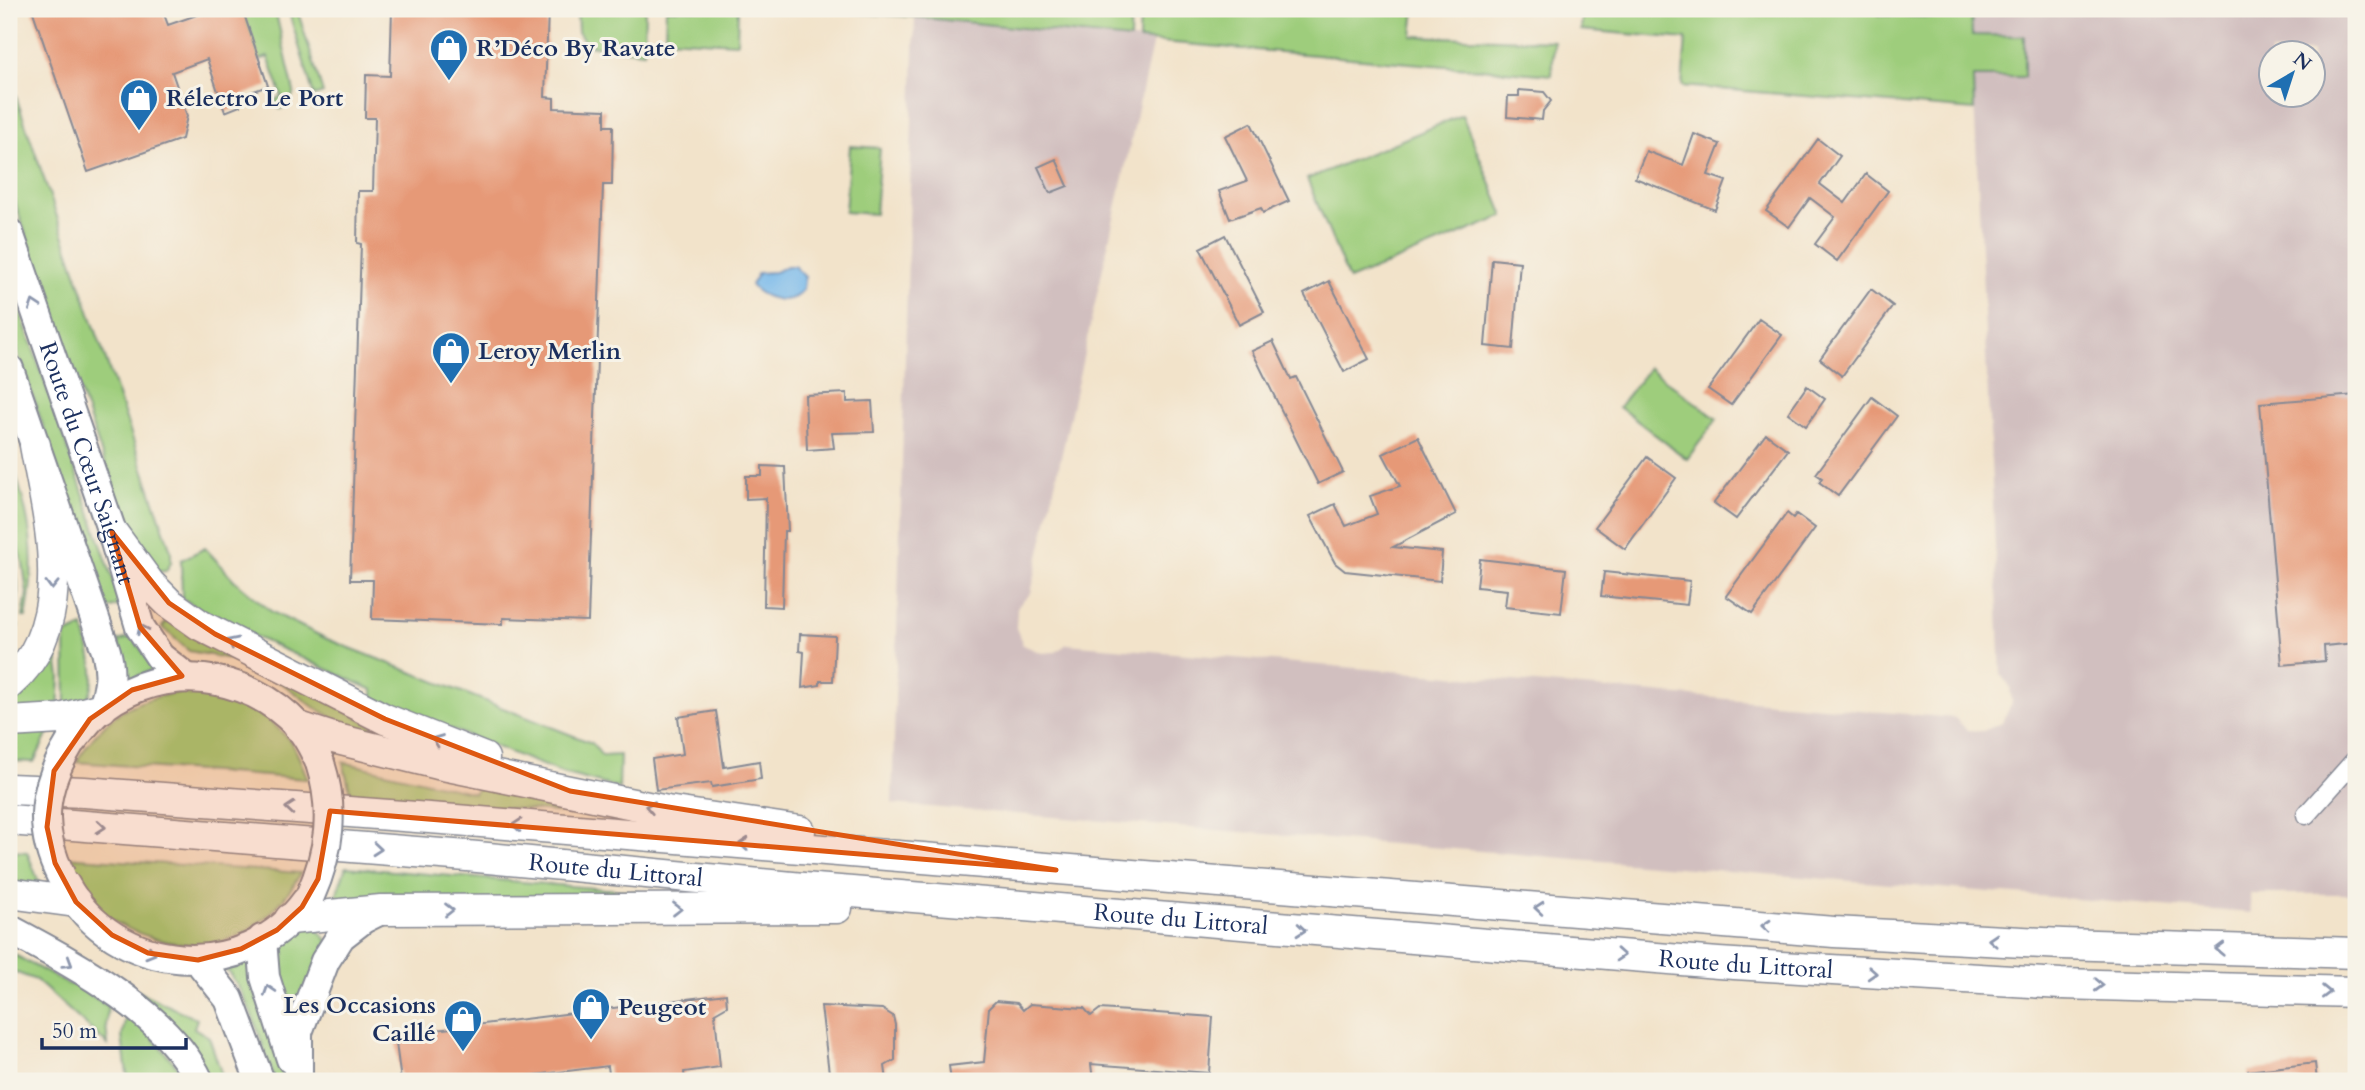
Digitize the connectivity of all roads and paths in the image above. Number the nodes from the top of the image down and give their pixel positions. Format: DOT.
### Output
graph roads {
  1 [pos="9,233"];
  2 [pos="9,369"];
  3 [pos="35,444"];
  4 [pos="113,531"];
  5 [pos="187,678"];
  6 [pos="9,684"];
  7 [pos="102,708"];
  8 [pos="9,722"];
  9 [pos="299,727"];
  10 [pos="2356,759"];
  11 [pos="9,789"];
  12 [pos="570,791"];
  13 [pos="2306,815"];
  14 [pos="9,820"];
  15 [pos="1056,870"];
  16 [pos="9,893"];
  17 [pos="76,902"];
  18 [pos="1037,908"];
  19 [pos="381,910"];
  20 [pos="290,919"];
  21 [pos="9,929"];
  22 [pos="262,939"];
  23 [pos="2356,953"];
  24 [pos="198,960"];
  25 [pos="2356,992"];
  26 [pos="298,1080"];
  27 [pos="199,1081"];
  28 [pos="260,1081"];
  4 -- 1 [label="main road, Route du Cœur Saignant, one-way"];
  2 -- 3 [label="main road, Route du Cœur Saignant"];
  3 -- 6 [label="highway, one-way"];
  3 -- 7 [label="main road, Route du Cœur Saignant"];
  5 -- 4 [label="main road, Route du Cœur Saignant, one-way"];
  12 -- 4 [label="highway, one-way"];
  5 -- 7 [label="main road"];
  5 -- 9 [label="main road"];
  7 -- 8 [label="highway"];
  7 -- 17 [label="main road, bridge"];
  9 -- 12 [label="highway"];
  9 -- 20 [label="main road, bridge"];
  10 -- 13 [label="street"];
  15 -- 11 [label="highway, Route du Littoral, one-way"];
  15 -- 12 [label="highway, one-way"];
  14 -- 18 [label="highway, Route du Littoral, one-way"];
  23 -- 15 [label="highway, Route du Littoral, one-way"];
  16 -- 17 [label="highway"];
  17 -- 24 [label="main road, one-way"];
  19 -- 18 [label="highway, one-way"];
  18 -- 25 [label="highway, Route du Littoral, one-way"];
  19 -- 20 [label="highway"];
  19 -- 26 [label="main road"];
  20 -- 22 [label="main road"];
  21 -- 27 [label="main road, one-way"];
  22 -- 24 [label="main road"];
  26 -- 22 [label="main road, one-way"];
  24 -- 28 [label="main road"];
}
